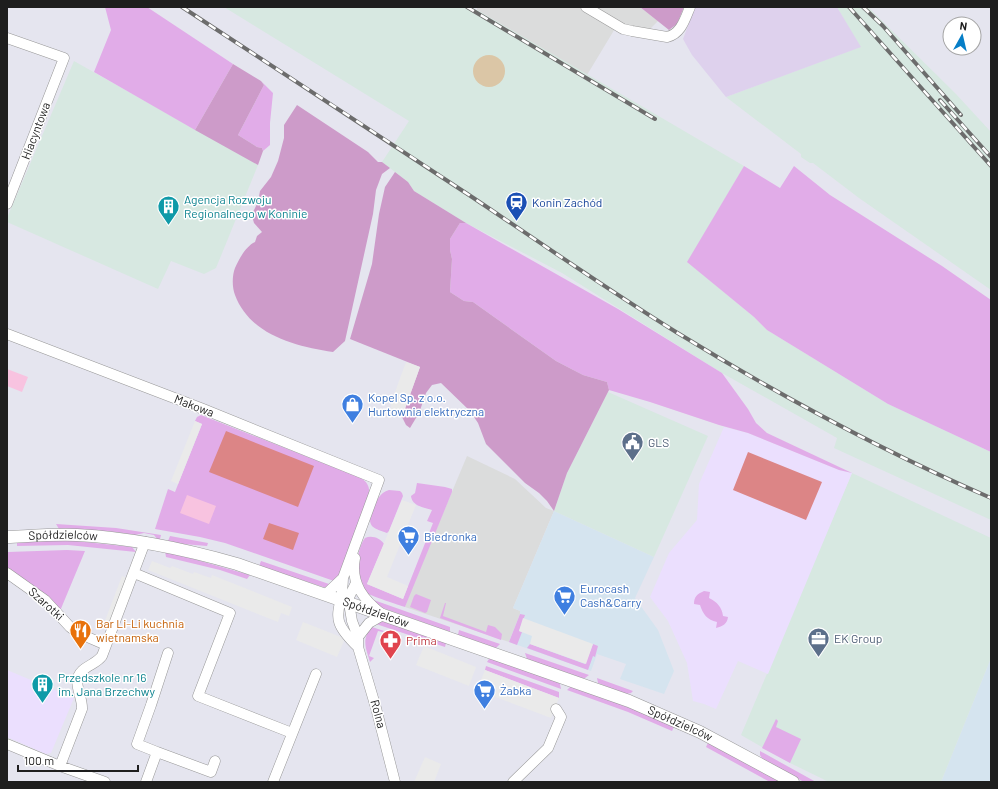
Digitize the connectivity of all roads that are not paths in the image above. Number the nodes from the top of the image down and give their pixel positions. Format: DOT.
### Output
graph roads {
  1 [pos="586,7"];
  2 [pos="690,7"];
  3 [pos="7,38"];
  4 [pos="7,204"];
  5 [pos="7,334"];
  6 [pos="7,537"];
  7 [pos="359,539"];
  8 [pos="145,542"];
  9 [pos="7,573"];
  10 [pos="134,573"];
  11 [pos="343,578"];
  12 [pos="356,583"];
  13 [pos="325,595"];
  14 [pos="345,601"];
  15 [pos="383,615"];
  16 [pos="358,642"];
  17 [pos="106,645"];
  18 [pos="168,653"];
  19 [pos="316,674"];
  20 [pos="556,709"];
  21 [pos="292,733"];
  22 [pos="7,744"];
  23 [pos="157,752"];
  24 [pos="215,761"];
  25 [pos="60,766"];
  26 [pos="393,781"];
  27 [pos="105,782"];
  28 [pos="146,782"];
  29 [pos="272,782"];
  30 [pos="513,782"];
  31 [pos="793,782"];
  1 -- 2 [label="street"];
  3 -- 4 [label="street, Hiacyntowa"];
  5 -- 7 [label="street, Makowa"];
  6 -- 8 [label="street, Spółdzielców"];
  7 -- 11 [label="street"];
  7 -- 12 [label="street"];
  8 -- 10 [label="street"];
  8 -- 13 [label="street, Spółdzielców"];
  9 -- 17 [label="street, Szarotki"];
  10 -- 17 [label="street"];
  10 -- 21 [label="street"];
  11 -- 13 [label="street"];
  11 -- 14 [label="street"];
  12 -- 14 [label="street"];
  12 -- 15 [label="street"];
  13 -- 14 [label="street, Spółdzielców"];
  14 -- 15 [label="street, Spółdzielców"];
  14 -- 16 [label="street, Rolna"];
  14 -- 16 [label="street, Rolna"];
  15 -- 16 [label="street"];
  15 -- 31 [label="street, Spółdzielców"];
  16 -- 26 [label="street, Rolna"];
  17 -- 25 [label="street"];
  18 -- 23 [label="street"];
  19 -- 21 [label="street"];
  20 -- 30 [label="street"];
  21 -- 29 [label="street"];
  22 -- 25 [label="street"];
  23 -- 24 [label="street"];
  23 -- 28 [label="street"];
  25 -- 27 [label="street"];
}
